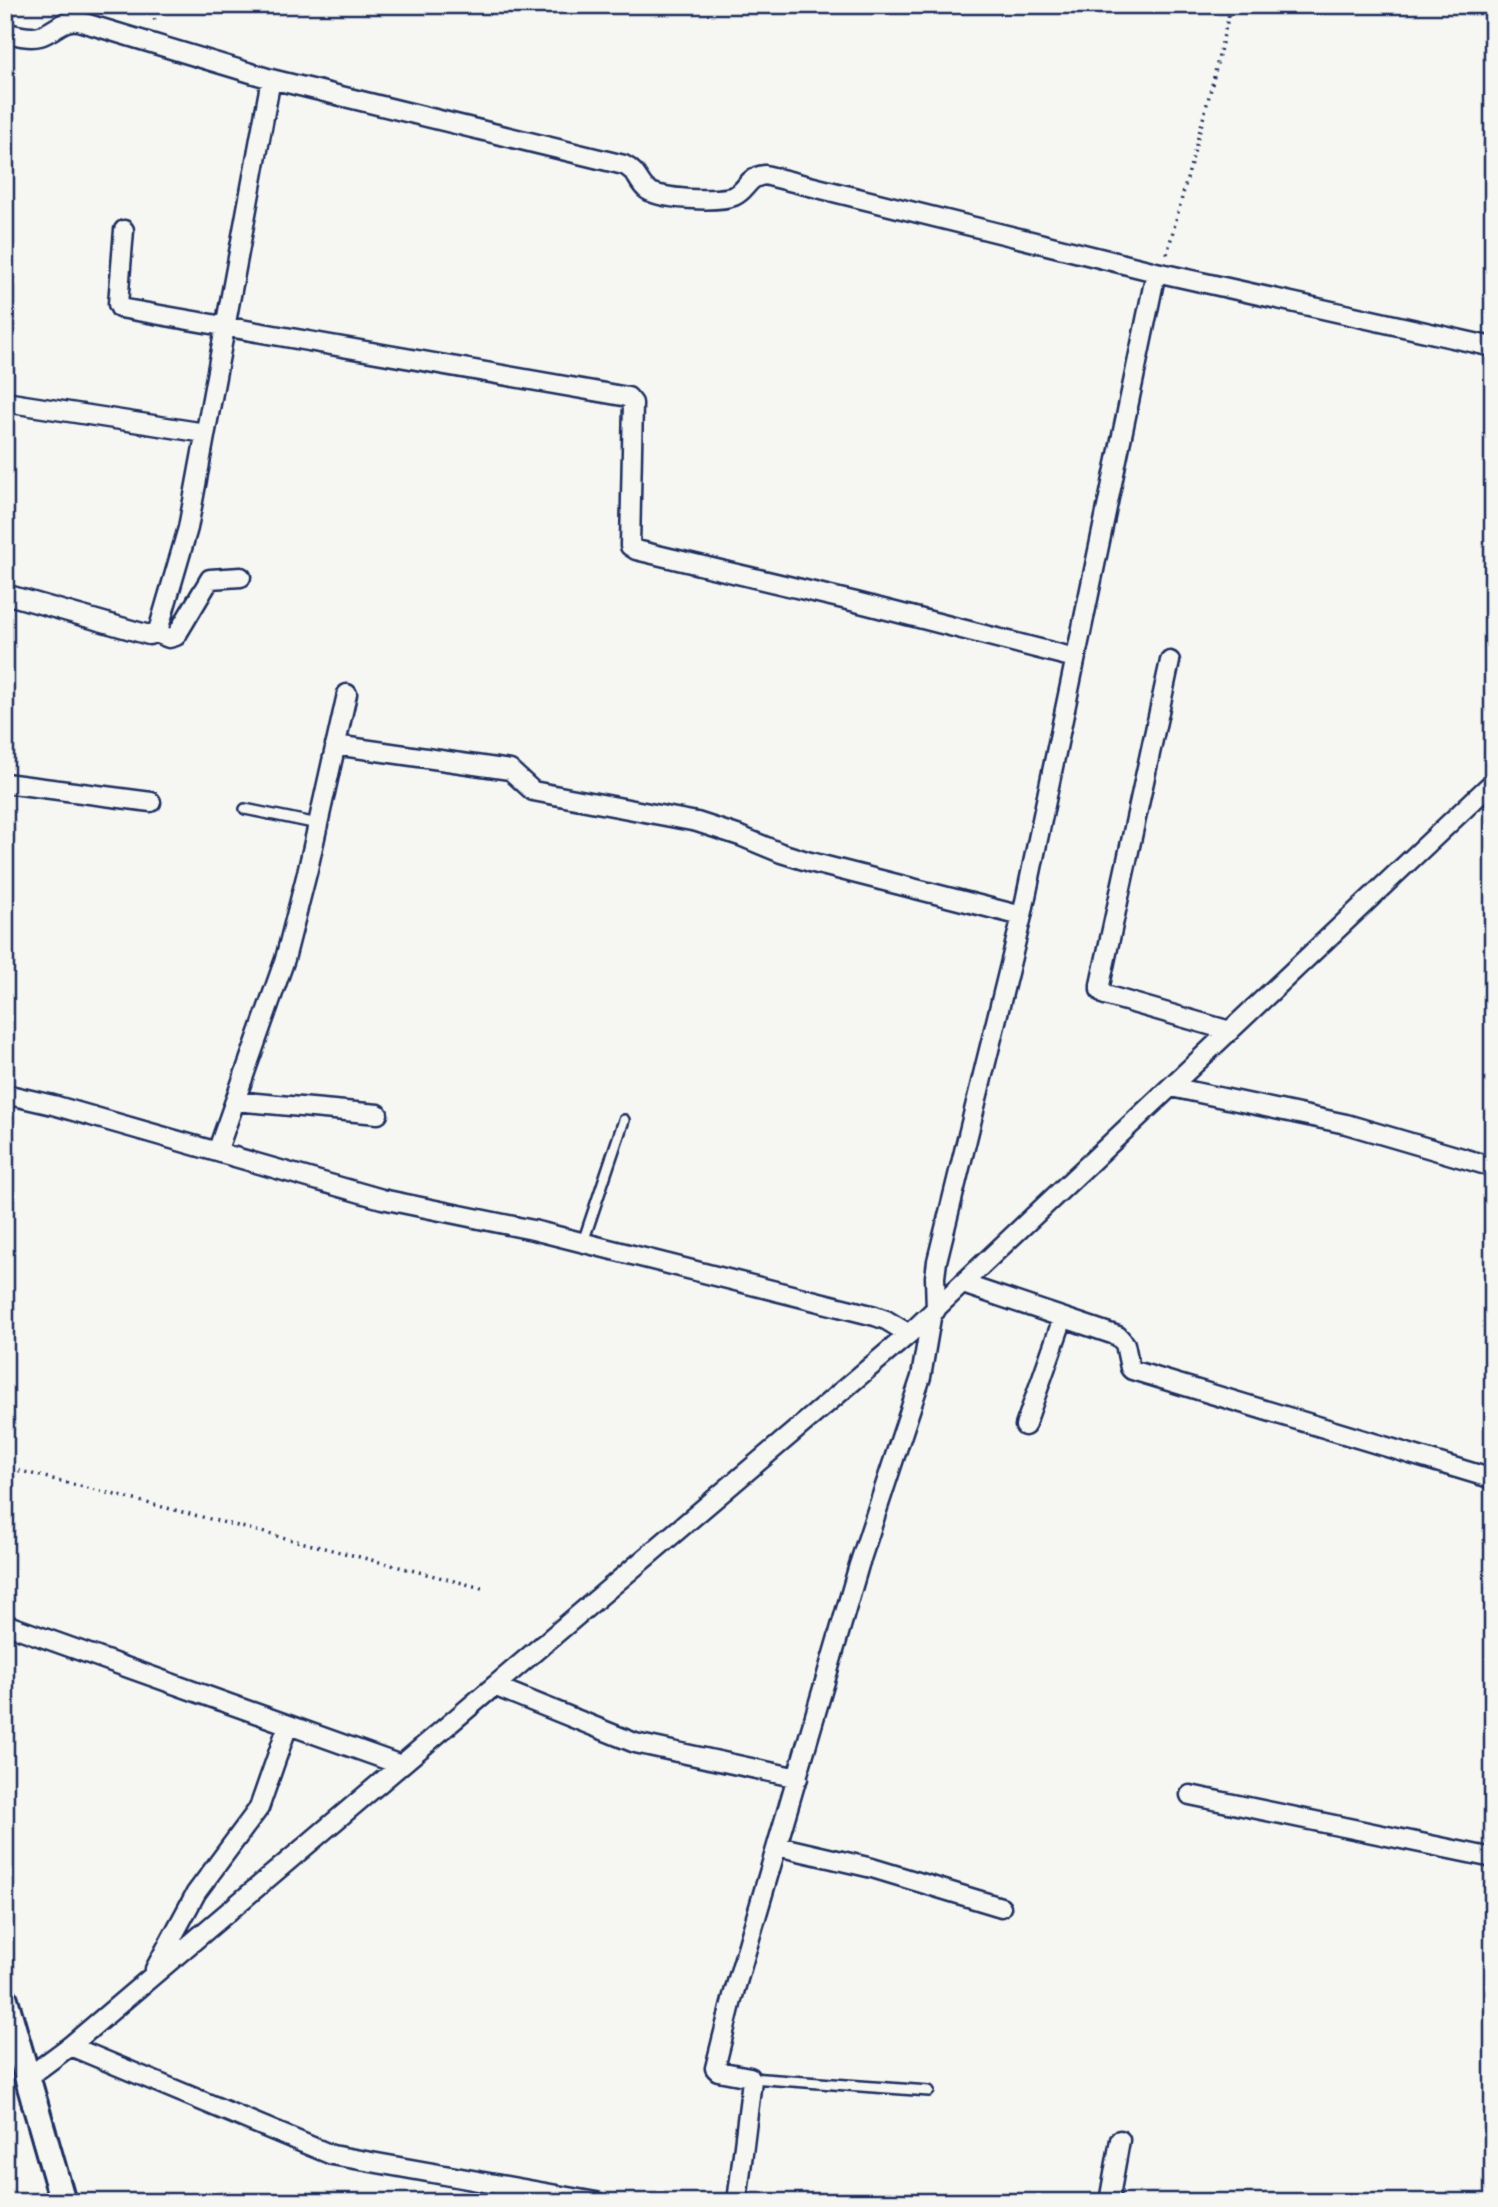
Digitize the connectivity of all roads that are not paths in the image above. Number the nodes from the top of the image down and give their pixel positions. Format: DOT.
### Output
graph roads {
  1 [pos="5,32"];
  2 [pos="271,79"];
  3 [pos="1493,135"];
  4 [pos="1493,154"];
  5 [pos="124,230"];
  6 [pos="1159,273"];
  7 [pos="225,327"];
  8 [pos="1493,347"];
  9 [pos="5,402"];
  10 [pos="205,433"];
  11 [pos="241,576"];
  12 [pos="5,594"];
  13 [pos="156,633"];
  14 [pos="1075,658"];
  15 [pos="1170,661"];
  16 [pos="346,694"];
  17 [pos="335,746"];
  18 [pos="1493,782"];
  19 [pos="5,783"];
  20 [pos="151,802"];
  21 [pos="245,809"];
  22 [pos="318,824"];
  23 [pos="1022,916"];
  24 [pos="1230,1031"];
  25 [pos="1171,1087"];
  26 [pos="5,1094"];
  27 [pos="235,1101"];
  28 [pos="378,1114"];
  29 [pos="624,1121"];
  30 [pos="217,1152"];
  31 [pos="1493,1167"];
  32 [pos="583,1242"];
  33 [pos="963,1284"];
  34 [pos="934,1311"];
  35 [pos="1063,1318"];
  36 [pos="909,1334"];
  37 [pos="1025,1426"];
  38 [pos="1493,1479"];
  39 [pos="5,1624"];
  40 [pos="494,1686"];
  41 [pos="288,1725"];
  42 [pos="401,1765"];
  43 [pos="798,1778"];
  44 [pos="1190,1795"];
  45 [pos="778,1846"];
  46 [pos="1493,1858"];
  47 [pos="1001,1906"];
  48 [pos="150,1979"];
  49 [pos="5,1999"];
  50 [pos="70,2046"];
  51 [pos="27,2078"];
  52 [pos="751,2078"];
  53 [pos="929,2091"];
  54 [pos="1120,2140"];
  55 [pos="62,2202"];
  56 [pos="596,2202"];
  57 [pos="737,2202"];
  58 [pos="1110,2202"];
  1 -- 2 [label="street"];
  2 -- 6 [label="street"];
  2 -- 7 [label="street"];
  3 -- 4 [label="lane"];
  5 -- 7 [label="street"];
  6 -- 8 [label="street"];
  6 -- 14 [label="street"];
  7 -- 10 [label="street"];
  7 -- 14 [label="street"];
  9 -- 10 [label="street"];
  10 -- 13 [label="street"];
  11 -- 13 [label="street"];
  12 -- 13 [label="street"];
  14 -- 23 [label="street"];
  15 -- 24 [label="street"];
  16 -- 17 [label="street"];
  17 -- 22 [label="street"];
  17 -- 23 [label="street"];
  18 -- 24 [label="street"];
  19 -- 20 [label="street"];
  21 -- 22 [label="lane"];
  22 -- 27 [label="street"];
  23 -- 34 [label="street"];
  24 -- 25 [label="street"];
  25 -- 31 [label="street"];
  25 -- 33 [label="street"];
  26 -- 30 [label="street"];
  27 -- 28 [label="street"];
  27 -- 30 [label="street"];
  29 -- 32 [label="lane"];
  30 -- 32 [label="street"];
  32 -- 36 [label="street"];
  33 -- 34 [label="street"];
  33 -- 35 [label="street"];
  34 -- 36 [label="street"];
  34 -- 43 [label="street"];
  35 -- 37 [label="street"];
  35 -- 38 [label="street"];
  36 -- 40 [label="street"];
  39 -- 41 [label="street"];
  40 -- 42 [label="street"];
  40 -- 43 [label="street"];
  41 -- 42 [label="street"];
  41 -- 48 [label="street"];
  42 -- 48 [label="street"];
  43 -- 45 [label="street"];
  44 -- 46 [label="street"];
  45 -- 47 [label="street"];
  45 -- 52 [label="street"];
  48 -- 50 [label="street"];
  49 -- 51 [label="street"];
  50 -- 51 [label="street"];
  50 -- 56 [label="street"];
  51 -- 55 [label="street"];
  52 -- 53 [label="lane"];
  52 -- 57 [label="street"];
  54 -- 58 [label="street"];
}
